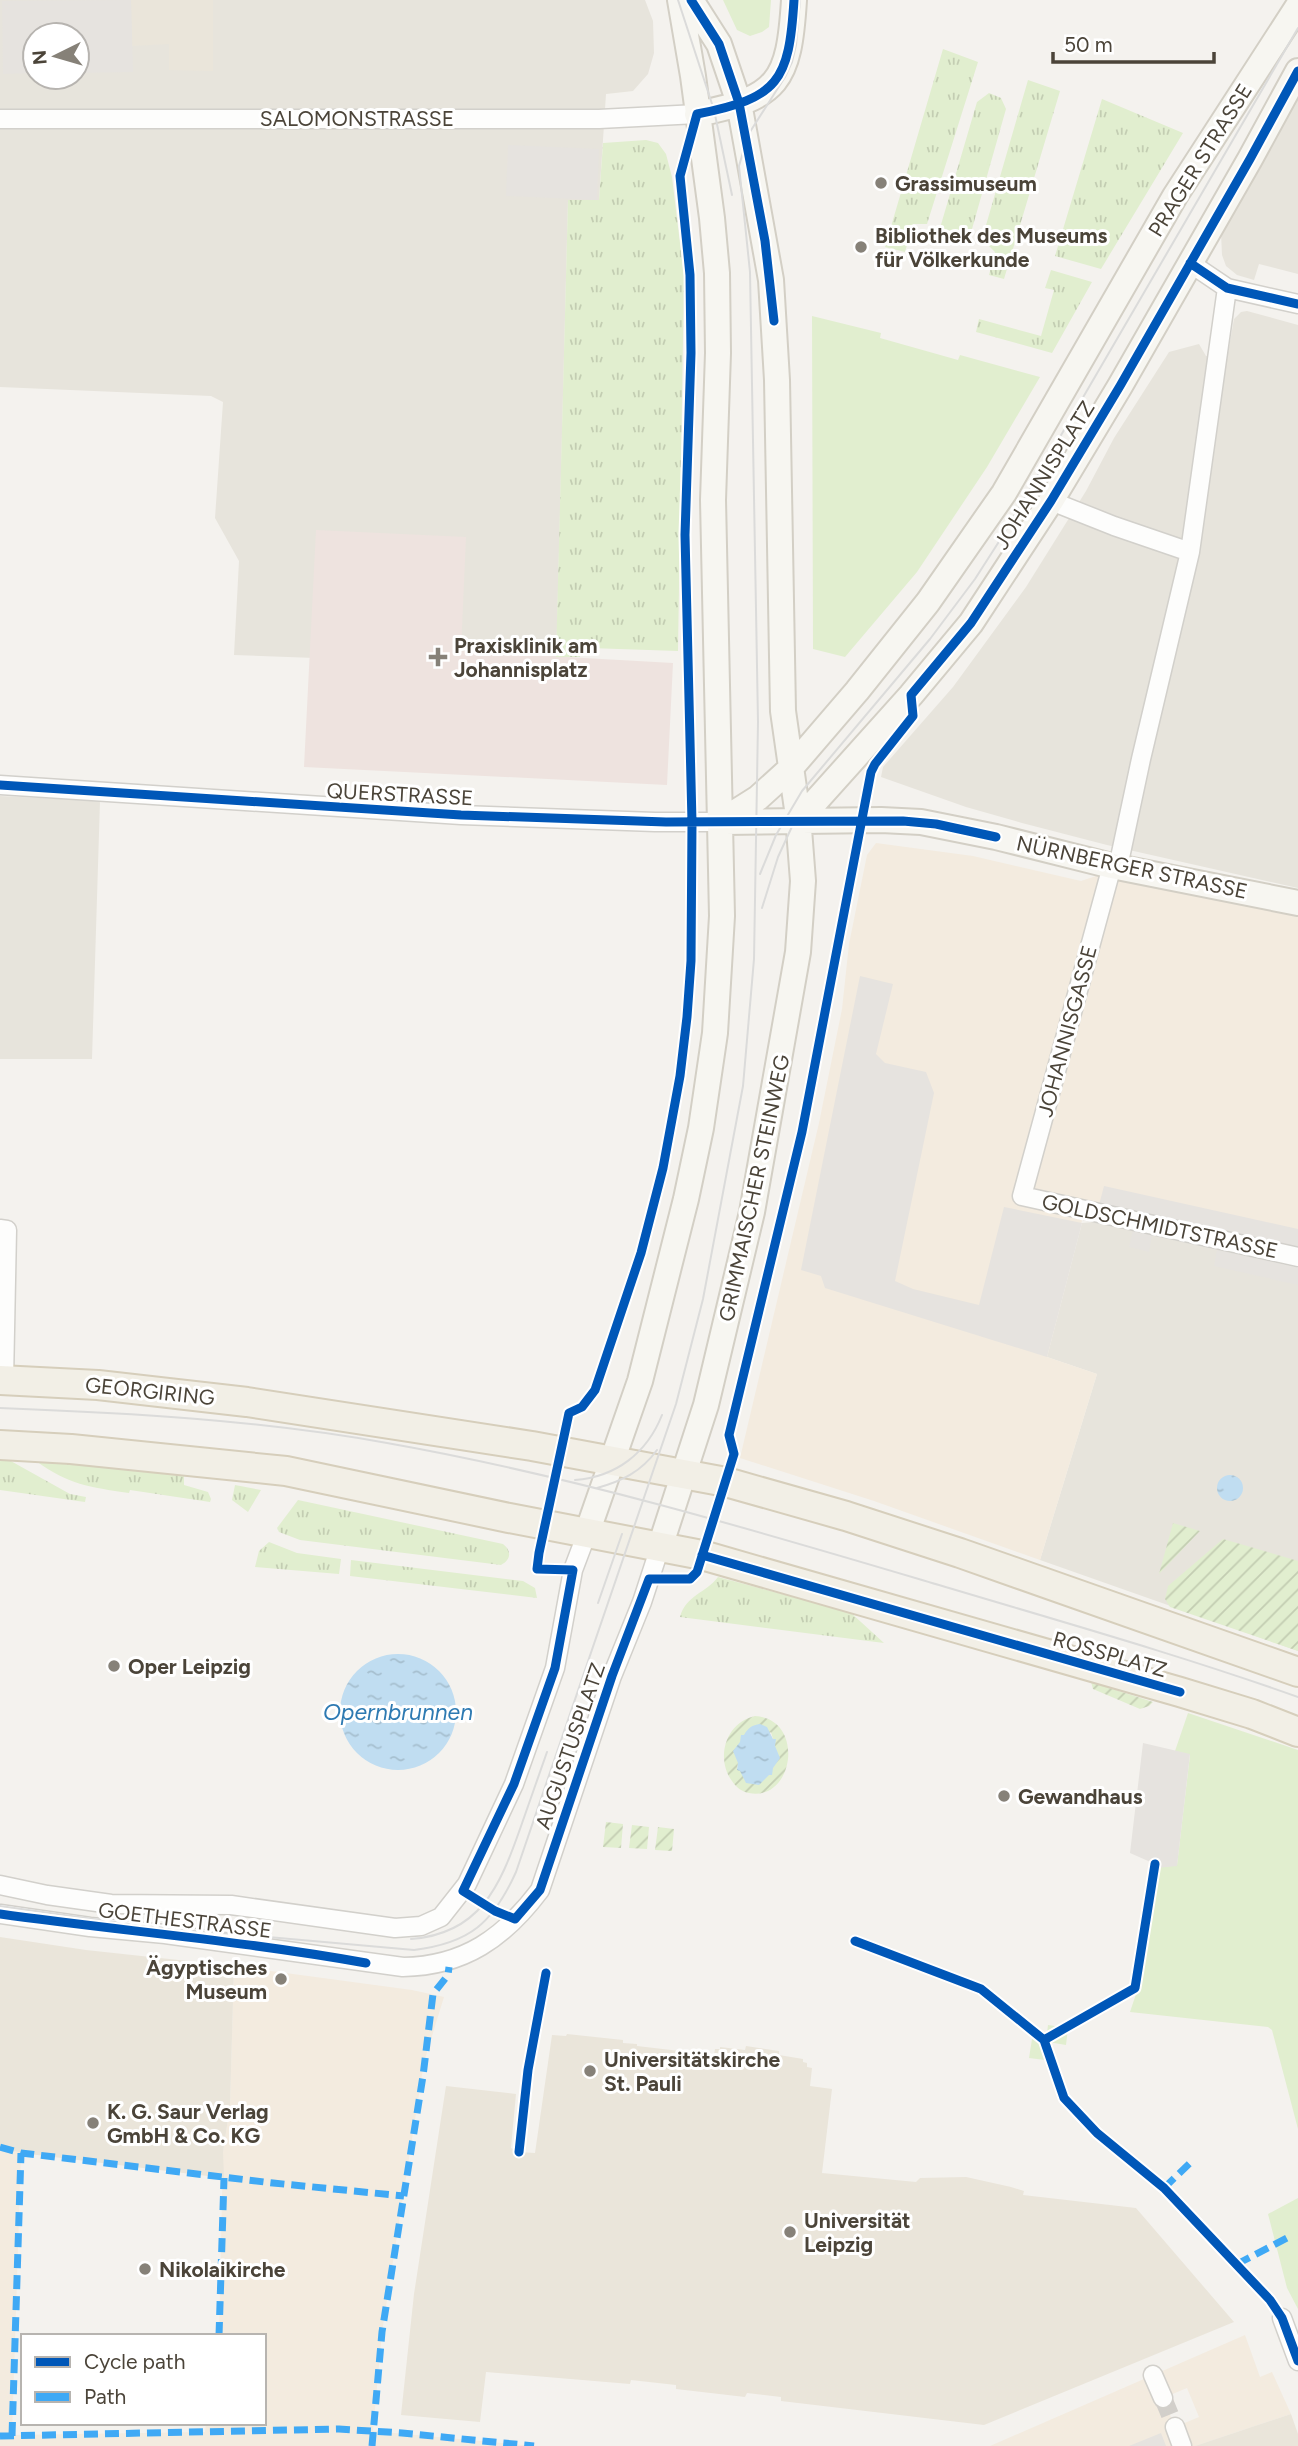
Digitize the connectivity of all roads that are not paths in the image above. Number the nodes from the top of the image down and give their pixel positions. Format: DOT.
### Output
graph roads {
  1 [pos="680,0"];
  2 [pos="691,0"];
  3 [pos="794,0"];
  4 [pos="1298,6"];
  5 [pos="1298,71"];
  6 [pos="739,103"];
  7 [pos="705,112"];
  8 [pos="0,119"];
  9 [pos="1147,244"];
  10 [pos="1190,263"];
  11 [pos="1227,288"];
  12 [pos="1298,304"];
  13 [pos="1051,501"];
  14 [pos="1191,552"];
  15 [pos="790,769"];
  16 [pos="0,785"];
  17 [pos="798,821"];
  18 [pos="720,822"];
  19 [pos="1115,866"];
  20 [pos="1298,903"];
  21 [pos="1022,1196"];
  22 [pos="3,1229"];
  23 [pos="1298,1256"];
  24 [pos="2,1380"];
  25 [pos="0,1445"];
  26 [pos="612,1461"];
  27 [pos="684,1474"];
  28 [pos="587,1533"];
  29 [pos="660,1547"];
  30 [pos="1298,1672"];
  31 [pos="1298,1732"];
  32 [pos="0,1885"];
  33 [pos="183,1905"];
  34 [pos="0,1914"];
  35 [pos="366,1963"];
  36 [pos="1283,2318"];
  37 [pos="1298,2361"];
  38 [pos="1153,2375"];
  39 [pos="1163,2398"];
  40 [pos="1174,2427"];
  41 [pos="1182,2446"];
  1 -- 7 [label="main road"];
  2 -- 6 [label="main road"];
  3 -- 6 [label="main road"];
  4 -- 9 [label="main road, PRAGER STRASSE"];
  5 -- 10 [label="main road, PRAGER STRASSE"];
  6 -- 7 [label="main road"];
  6 -- 15 [label="main road"];
  7 -- 8 [label="street, SALOMONSTRASSE"];
  7 -- 18 [label="main road"];
  9 -- 15 [label="main road, JOHANNISPLATZ"];
  10 -- 11 [label="street"];
  10 -- 13 [label="main road, JOHANNISPLATZ"];
  11 -- 12 [label="street"];
  11 -- 14 [label="street"];
  13 -- 14 [label="street, JOHANNISPLATZ"];
  13 -- 17 [label="main road, JOHANNISPLATZ"];
  14 -- 19 [label="street, JOHANNISGASSE"];
  15 -- 17 [label="main road"];
  15 -- 18 [label="main road, JOHANNISPLATZ"];
  16 -- 18 [label="street, QUERSTRASSE"];
  17 -- 18 [label="main road, QUERSTRASSE"];
  17 -- 19 [label="main road, NÜRNBERGER STRASSE"];
  17 -- 27 [label="main road, GRIMMAISCHER STEINWEG"];
  18 -- 26 [label="main road"];
  19 -- 20 [label="main road, NÜRNBERGER STRASSE"];
  19 -- 21 [label="street, JOHANNISGASSE"];
  21 -- 23 [label="street, GOLDSCHMIDTSTRASSE"];
  22 -- 24 [label="street"];
  24 -- 26 [label="main road, GEORGIRING"];
  25 -- 28 [label="main road"];
  26 -- 27 [label="main road"];
  26 -- 28 [label="main road"];
  27 -- 29 [label="main road, GRIMMAISCHER STEINWEG"];
  27 -- 30 [label="main road, ROSSPLATZ"];
  28 -- 29 [label="main road"];
  28 -- 33 [label="street, AUGUSTUSPLATZ"];
  29 -- 31 [label="main road, ROSSPLATZ"];
  29 -- 35 [label="street, AUGUSTUSPLATZ"];
  32 -- 33 [label="street, GOETHESTRASSE"];
  34 -- 35 [label="street, GOETHESTRASSE"];
  36 -- 37 [label="street"];
  38 -- 39 [label="street"];
  40 -- 41 [label="street"];
}
